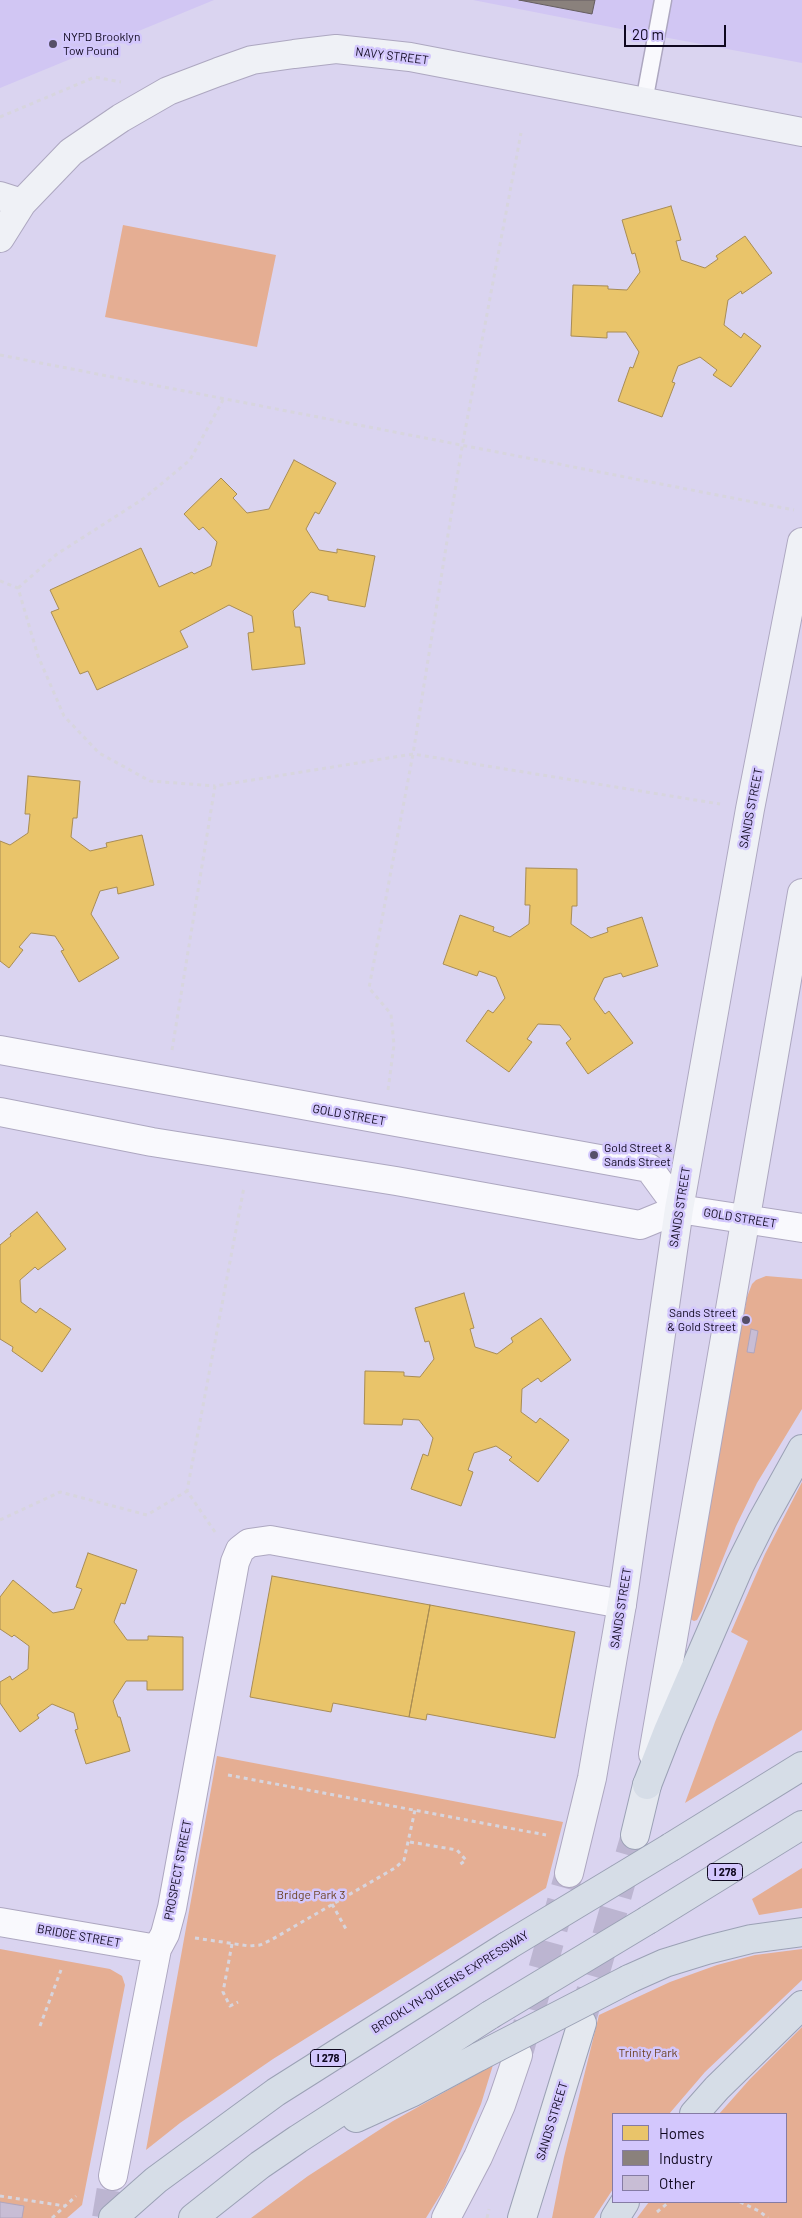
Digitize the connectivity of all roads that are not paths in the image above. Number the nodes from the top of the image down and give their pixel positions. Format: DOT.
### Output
graph roads {
  1 [pos="663,0"];
  2 [pos="644,102"];
  3 [pos="802,132"];
  4 [pos="11,200"];
  5 [pos="0,238"];
  6 [pos="802,542"];
  7 [pos="802,893"];
  8 [pos="0,1050"];
  9 [pos="0,1112"];
  10 [pos="679,1209"];
  11 [pos="745,1219"];
  12 [pos="802,1228"];
  13 [pos="802,1449"];
  14 [pos="622,1604"];
  15 [pos="802,1766"];
  16 [pos="647,1785"];
  17 [pos="802,1825"];
  18 [pos="635,1835"];
  19 [pos="569,1873"];
  20 [pos="0,1922"];
  21 [pos="802,1932"];
  22 [pos="157,1949"];
  23 [pos="802,2005"];
  24 [pos="582,2023"];
  25 [pos="518,2055"];
  26 [pos="695,2113"];
  27 [pos="298,2139"];
  28 [pos="113,2176"];
  29 [pos="624,2203"];
  30 [pos="113,2218"];
  31 [pos="193,2218"];
  32 [pos="446,2218"];
  33 [pos="522,2218"];
  34 [pos="615,2218"];
  1 -- 2 [label="lane"];
  2 -- 3 [label="main road, NAVY STREET"];
  2 -- 4 [label="main road, NAVY STREET"];
  4 -- 5 [label="main road, NAVY STREET"];
  6 -- 10 [label="main road, SANDS STREET"];
  7 -- 11 [label="main road"];
  8 -- 10 [label="street, GOLD STREET"];
  9 -- 10 [label="street"];
  10 -- 11 [label="street, GOLD STREET"];
  10 -- 14 [label="main road, SANDS STREET"];
  11 -- 12 [label="street, GOLD STREET"];
  11 -- 16 [label="main road"];
  13 -- 16 [label="highway"];
  14 -- 19 [label="main road, SANDS STREET"];
  14 -- 22 [label="street, PROSPECT STREET"];
  15 -- 30 [label="highway, BROOKLYN-QUEENS EXPRESSWAY / I 278, bridge"];
  16 -- 18 [label="main road"];
  17 -- 27 [label="highway, I 278, bridge"];
  20 -- 22 [label="street, BRIDGE STREET"];
  21 -- 27 [label="highway, bridge"];
  22 -- 28 [label="street, PROSPECT STREET"];
  23 -- 26 [label="highway"];
  24 -- 33 [label="main road, SANDS STREET"];
  25 -- 32 [label="main road"];
  27 -- 31 [label="highway, I 278"];
  29 -- 34 [label="highway"];
}
